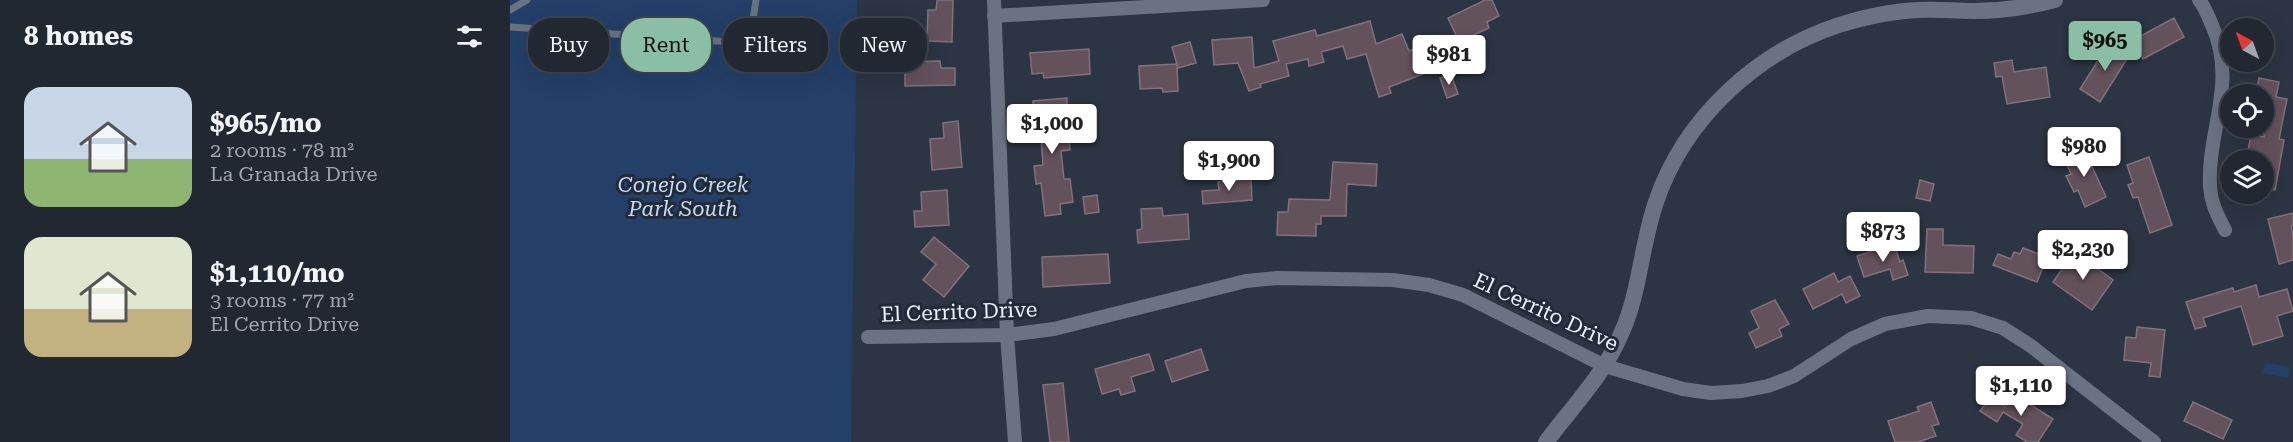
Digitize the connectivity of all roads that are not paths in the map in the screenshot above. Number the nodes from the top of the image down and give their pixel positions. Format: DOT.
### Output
graph roads {
  1 [pos="527,0"];
  2 [pos="756,0"];
  3 [pos="994,0"];
  4 [pos="1263,0"];
  5 [pos="2055,0"];
  6 [pos="2199,0"];
  7 [pos="510,10"];
  8 [pos="994,16"];
  9 [pos="753,18"];
  10 [pos="510,27"];
  11 [pos="723,42"];
  12 [pos="2225,230"];
  13 [pos="1007,335"];
  14 [pos="868,337"];
  15 [pos="1605,366"];
  16 [pos="1015,442"];
  17 [pos="1546,442"];
  18 [pos="2154,442"];
  1 -- 7 [label="lane"];
  2 -- 9 [label="lane"];
  3 -- 8 [label="street"];
  4 -- 8 [label="street"];
  5 -- 15 [label="street"];
  6 -- 12 [label="street"];
  8 -- 13 [label="street"];
  10 -- 11 [label="lane"];
  13 -- 14 [label="street, El Cerrito Drive"];
  13 -- 15 [label="street, El Cerrito Drive"];
  13 -- 16 [label="street"];
  15 -- 17 [label="street"];
  15 -- 18 [label="street, El Cerrito Drive"];
}
